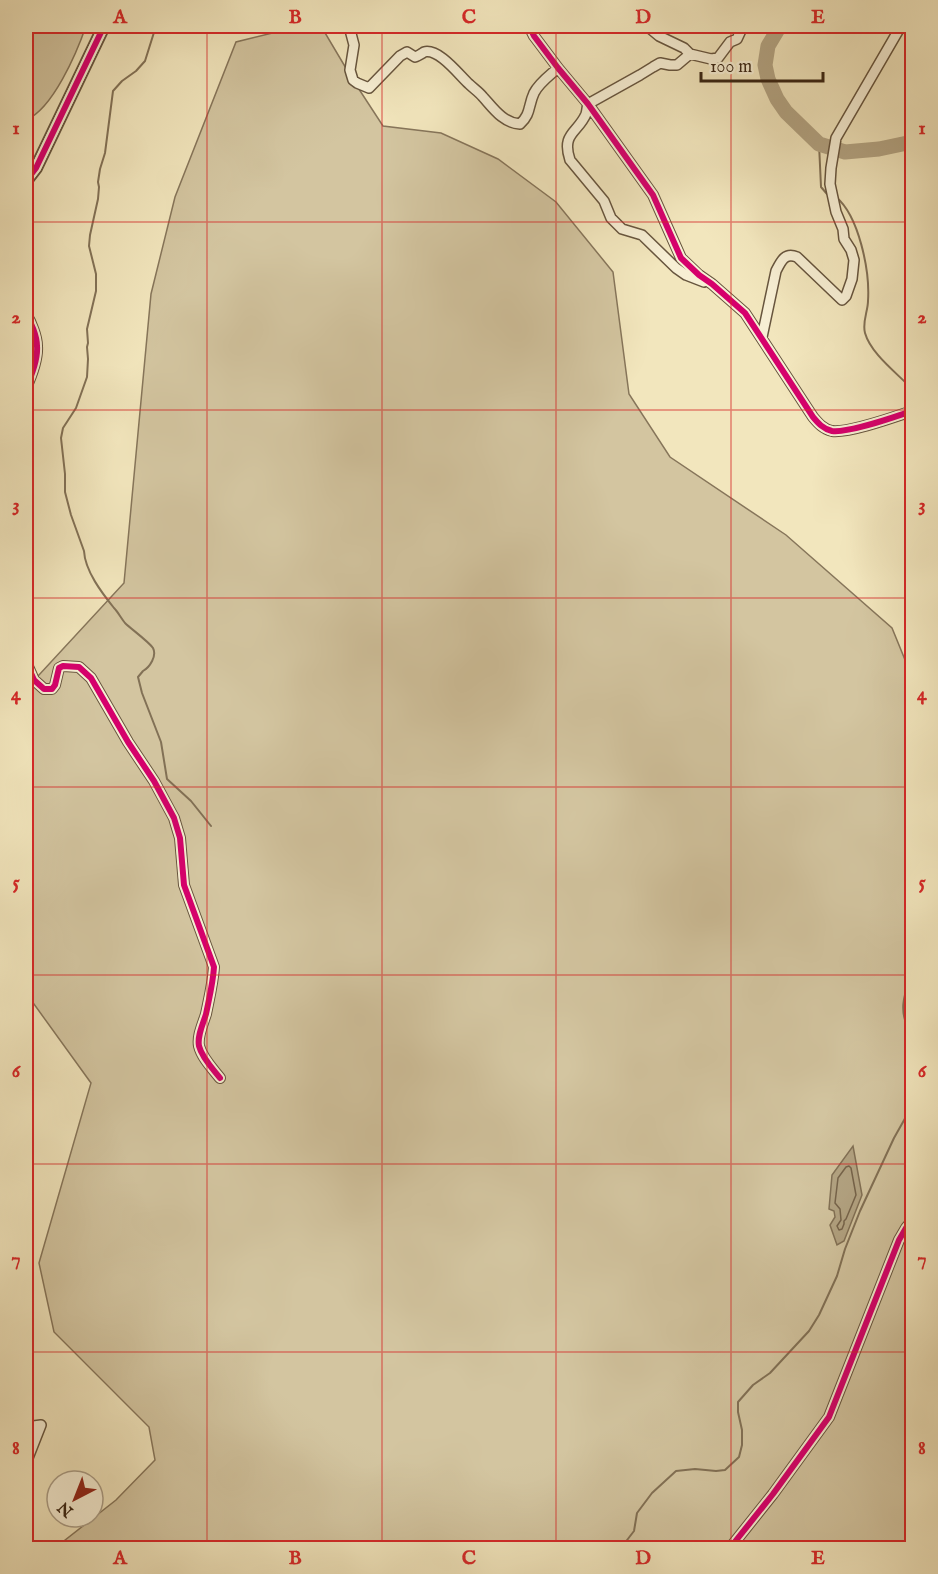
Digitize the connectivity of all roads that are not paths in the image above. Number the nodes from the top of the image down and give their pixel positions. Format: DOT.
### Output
graph roads {
  1 [pos="104,26"];
  2 [pos="349,26"];
  3 [pos="529,26"];
  4 [pos="647,26"];
  5 [pos="743,26"];
  6 [pos="901,26"];
  7 [pos="690,54"];
  8 [pos="558,69"];
  9 [pos="588,104"];
  10 [pos="26,181"];
  11 [pos="712,284"];
  12 [pos="26,314"];
  13 [pos="762,337"];
  14 [pos="26,388"];
  15 [pos="912,411"];
  16 [pos="26,662"];
  17 [pos="220,1078"];
  18 [pos="912,1221"];
  19 [pos="26,1427"];
  20 [pos="26,1463"];
  21 [pos="730,1548"];
  1 -- 10 [label="street"];
  2 -- 8 [label="street"];
  3 -- 8 [label="street"];
  4 -- 7 [label="street"];
  5 -- 7 [label="street"];
  6 -- 13 [label="street"];
  7 -- 9 [label="street"];
  8 -- 9 [label="street"];
  9 -- 11 [label="street"];
  9 -- 11 [label="street"];
  11 -- 13 [label="street"];
  12 -- 14 [label="street"];
  13 -- 15 [label="street"];
  16 -- 17 [label="street"];
  18 -- 21 [label="street"];
  19 -- 20 [label="street"];
}
